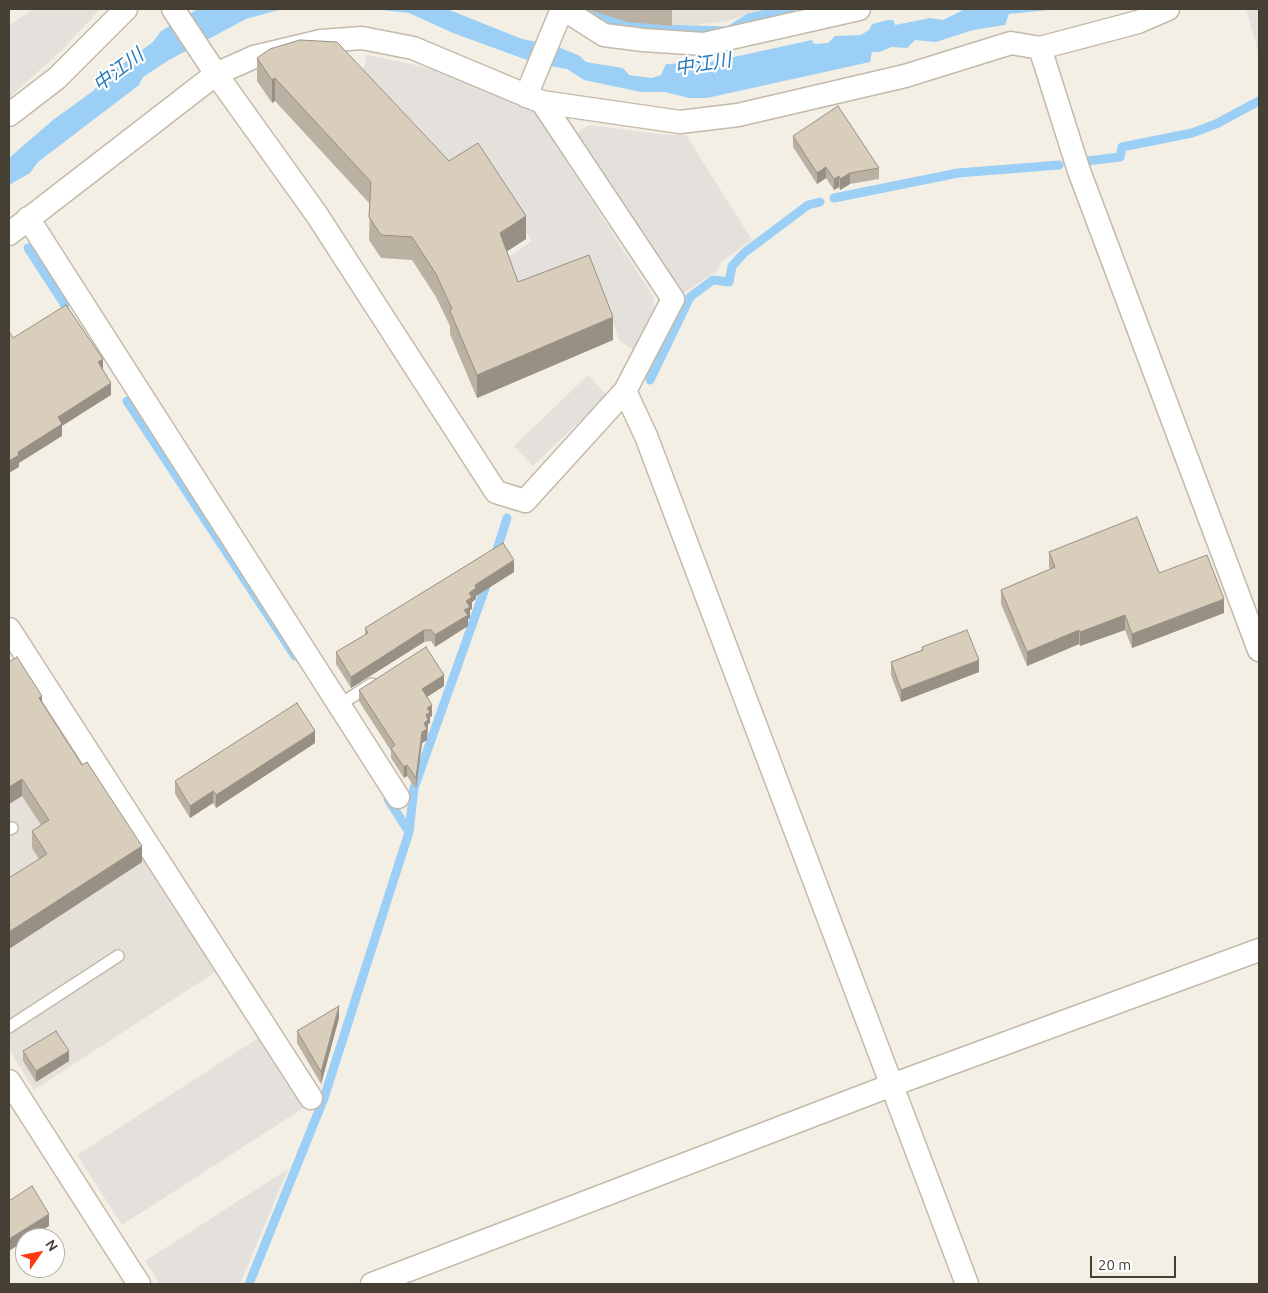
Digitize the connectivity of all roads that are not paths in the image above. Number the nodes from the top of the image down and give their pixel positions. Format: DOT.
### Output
graph roads {
  1 [pos="126,9"];
  2 [pos="173,9"];
  3 [pos="1168,9"];
  4 [pos="849,10"];
  5 [pos="560,12"];
  6 [pos="1040,48"];
  7 [pos="216,74"];
  8 [pos="533,95"];
  9 [pos="9,115"];
  10 [pos="28,218"];
  11 [pos="9,234"];
  12 [pos="625,391"];
  13 [pos="9,629"];
  14 [pos="1259,650"];
  15 [pos="379,679"];
  16 [pos="339,705"];
  17 [pos="398,796"];
  18 [pos="1259,950"];
  19 [pos="118,956"];
  20 [pos="9,1027"];
  21 [pos="9,1081"];
  22 [pos="892,1085"];
  23 [pos="311,1098"];
  24 [pos="423,1276"];
  25 [pos="139,1284"];
  26 [pos="372,1284"];
  27 [pos="966,1284"];
  1 -- 9 [label="street"];
  2 -- 7 [label="street"];
  3 -- 6 [label="street"];
  4 -- 5 [label="street"];
  5 -- 8 [label="street"];
  6 -- 8 [label="street"];
  6 -- 14 [label="street"];
  7 -- 8 [label="street"];
  7 -- 10 [label="street"];
  7 -- 12 [label="street"];
  8 -- 12 [label="street"];
  10 -- 11 [label="street"];
  10 -- 16 [label="street"];
  12 -- 22 [label="street"];
  13 -- 23 [label="street"];
  15 -- 16 [label="lane"];
  16 -- 17 [label="street"];
  18 -- 22 [label="street"];
  19 -- 20 [label="lane"];
  21 -- 25 [label="street"];
  22 -- 24 [label="street"];
  22 -- 27 [label="street"];
  24 -- 26 [label="street"];
}
